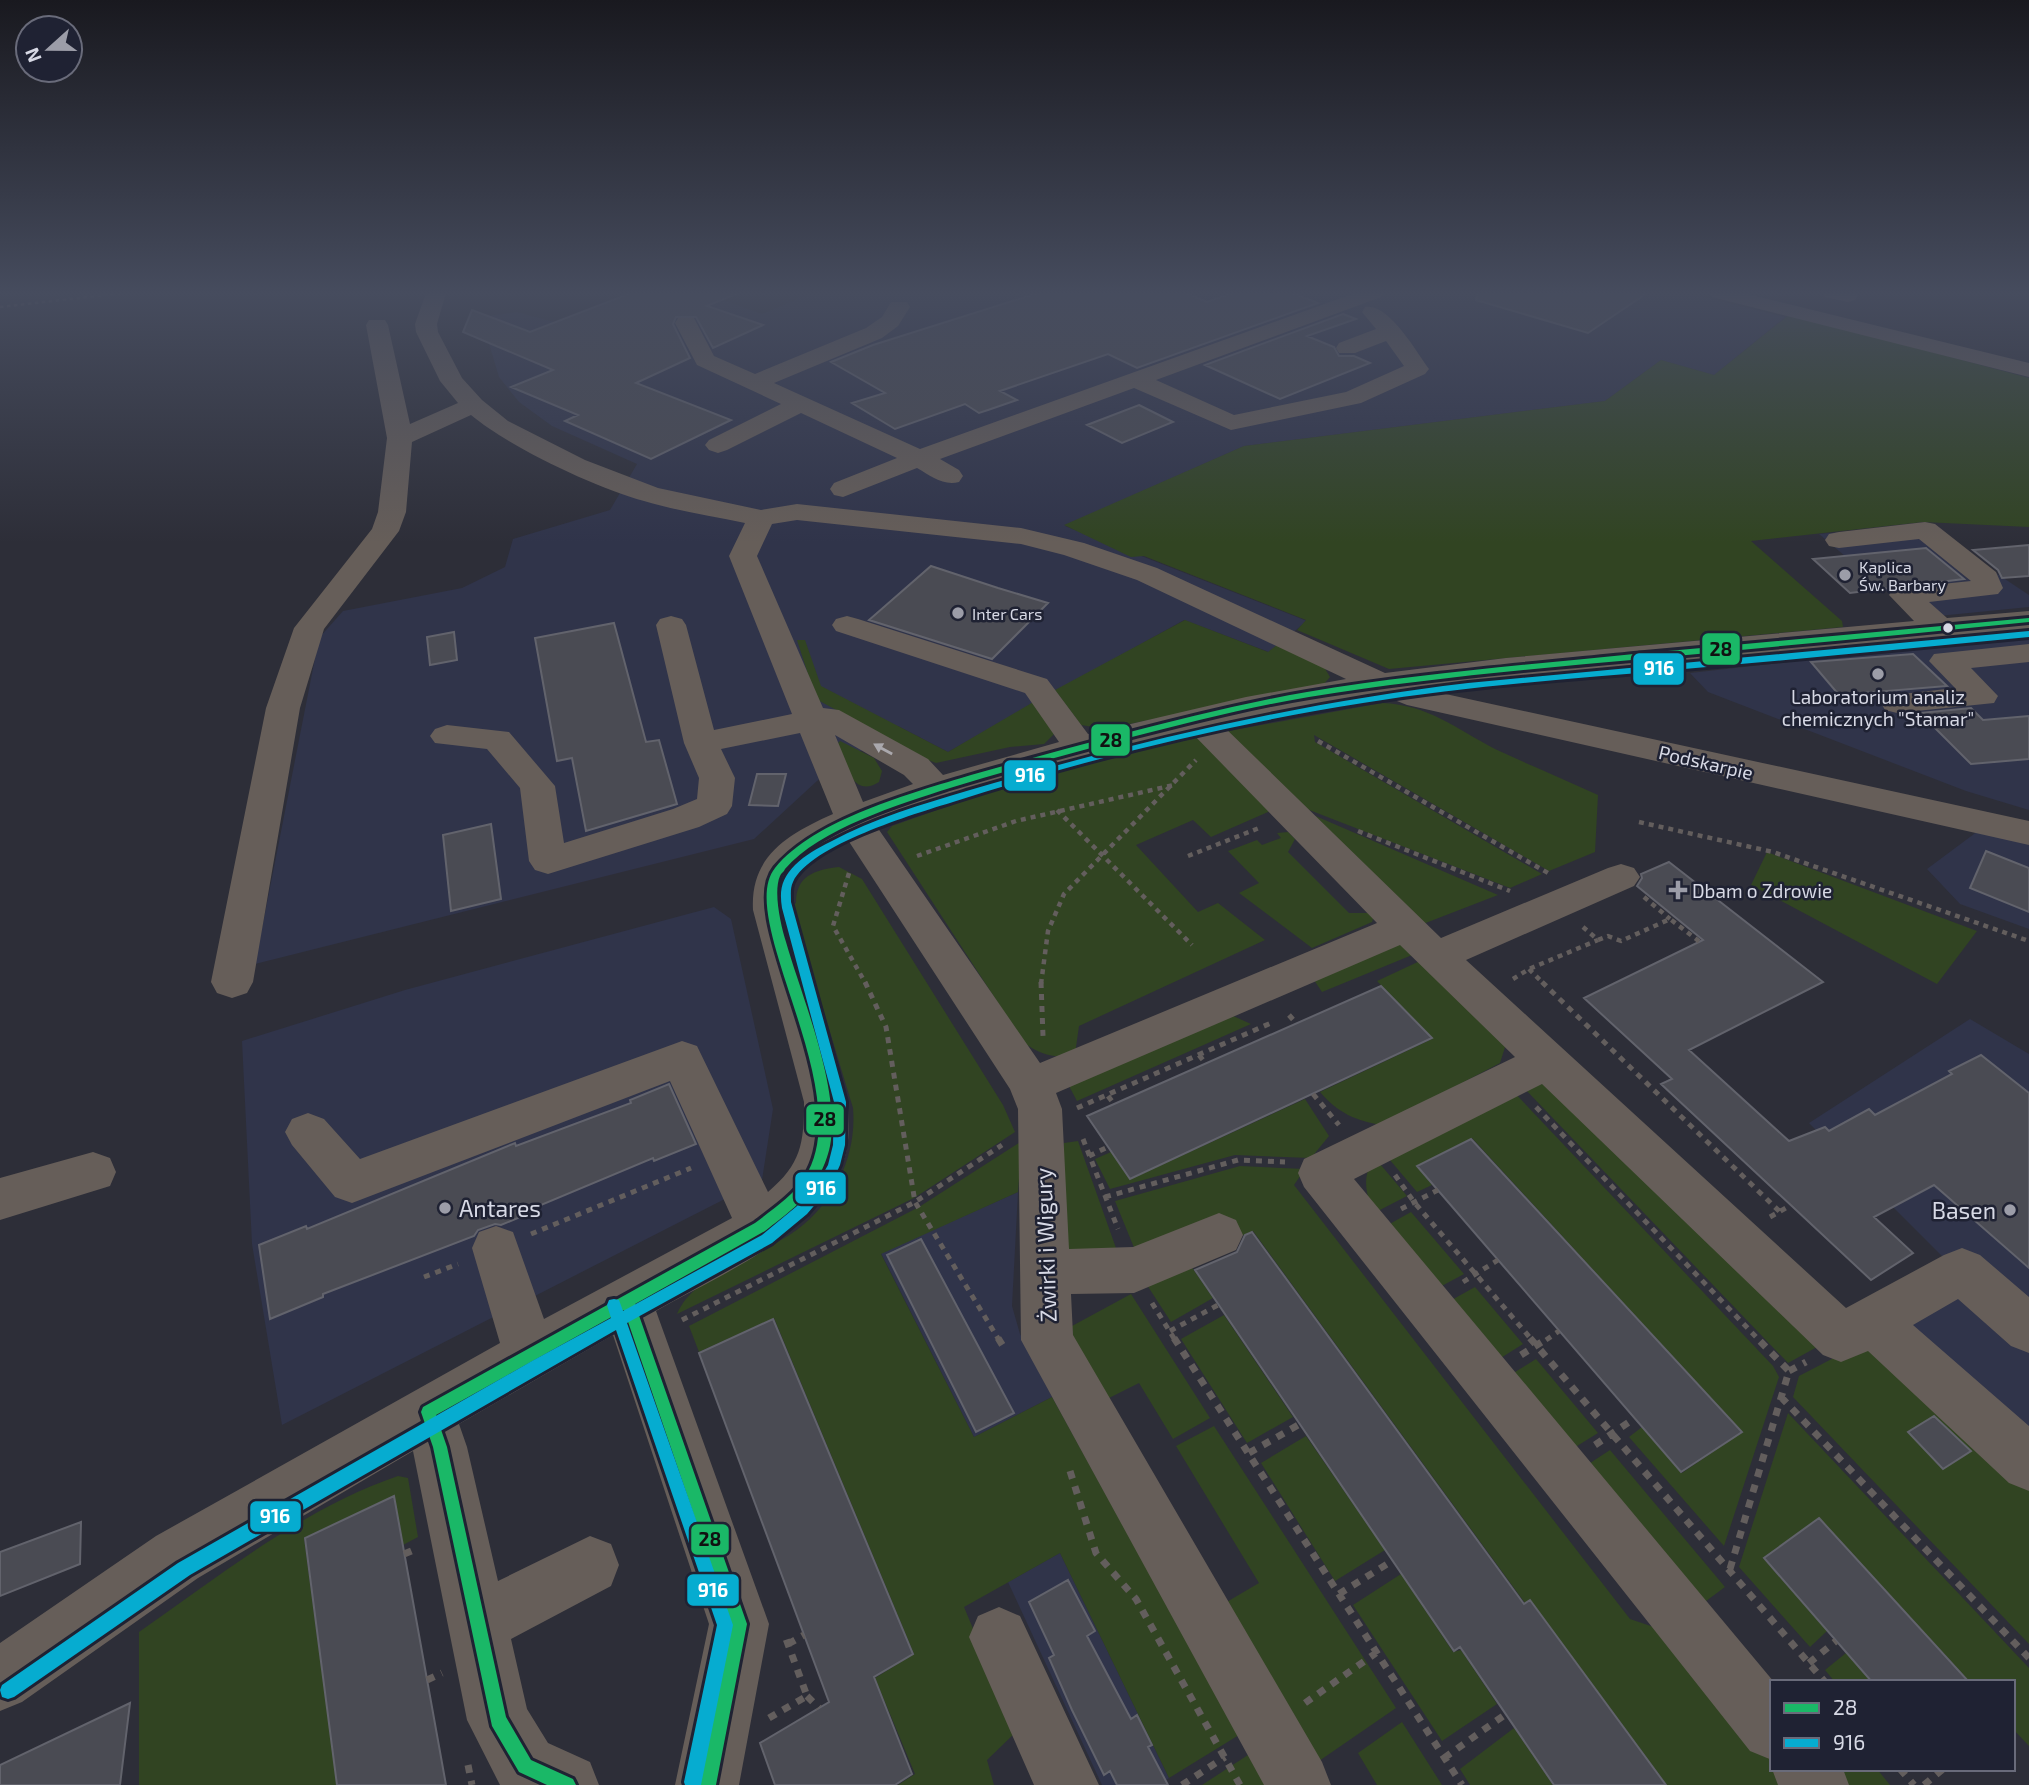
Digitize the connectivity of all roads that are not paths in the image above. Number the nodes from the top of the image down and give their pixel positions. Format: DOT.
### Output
graph roads {
  1 [pos="387,376"];
  2 [pos="450,376"];
  3 [pos="740,376"];
  4 [pos="770,376"];
  5 [pos="1146,376"];
  6 [pos="1401,376"];
  7 [pos="1136,380"];
  8 [pos="754,383"];
  9 [pos="800,404"];
  10 [pos="473,405"];
  11 [pos="400,438"];
  12 [pos="718,445"];
  13 [pos="919,458"];
  14 [pos="950,476"];
  15 [pos="844,489"];
  16 [pos="761,518"];
  17 [pos="1839,540"];
  18 [pos="2025,623"];
  19 [pos="671,625"];
  20 [pos="847,625"];
  21 [pos="1939,628"];
  22 [pos="2029,653"];
  23 [pos="1385,683"];
  24 [pos="1897,703"];
  25 [pos="812,720"];
  26 [pos="1210,733"];
  27 [pos="447,736"];
  28 [pos="701,743"];
  29 [pos="1080,747"];
  30 [pos="937,789"];
  31 [pos="2029,833"];
  32 [pos="852,844"];
  33 [pos="1621,877"];
  34 [pos="1405,927"];
  35 [pos="1437,956"];
  36 [pos="232,982"];
  37 [pos="1527,1069"];
  38 [pos="1056,1075"];
  39 [pos="309,1132"];
  40 [pos="93,1172"];
  41 [pos="0,1199"];
  42 [pos="760,1227"];
  43 [pos="1219,1235"];
  44 [pos="496,1248"];
  45 [pos="1045,1272"];
  46 [pos="652,1312"];
  47 [pos="1872,1321"];
  48 [pos="2029,1329"];
  49 [pos="530,1354"];
  50 [pos="428,1412"];
  51 [pos="2029,1463"];
  52 [pos="590,1565"];
  53 [pos="478,1624"];
  54 [pos="999,1637"];
  55 [pos="0,1680"];
  56 [pos="1770,1727"];
  57 [pos="1806,1771"];
  58 [pos="567,1785"];
  59 [pos="708,1785"];
  60 [pos="1067,1785"];
  61 [pos="1299,1785"];
  62 [pos="1817,1785"];
  1 -- 11 [label="street"];
  2 -- 10 [label="street"];
  3 -- 8 [label="street"];
  4 -- 8 [label="street"];
  5 -- 7 [label="street"];
  6 -- 7 [label="street"];
  7 -- 13 [label="street"];
  8 -- 9 [label="street"];
  9 -- 12 [label="street"];
  9 -- 13 [label="street"];
  10 -- 11 [label="street"];
  10 -- 16 [label="street"];
  11 -- 36 [label="street"];
  13 -- 14 [label="street"];
  13 -- 15 [label="street"];
  16 -- 23 [label="street, Podskarpie"];
  16 -- 25 [label="street, Żwirki i Wigury"];
  17 -- 21 [label="street"];
  18 -- 21 [label="street"];
  19 -- 28 [label="street"];
  20 -- 29 [label="street"];
  21 -- 23 [label="street"];
  22 -- 24 [label="street"];
  23 -- 26 [label="street"];
  23 -- 31 [label="street, Podskarpie"];
  25 -- 28 [label="street"];
  30 -- 25 [label="street, one-way"];
  25 -- 32 [label="street, Żwirki i Wigury"];
  26 -- 29 [label="street"];
  26 -- 34 [label="street"];
  27 -- 28 [label="street"];
  29 -- 30 [label="street"];
  30 -- 32 [label="street"];
  32 -- 42 [label="street"];
  32 -- 45 [label="street, Żwirki i Wigury"];
  33 -- 35 [label="street"];
  34 -- 35 [label="street"];
  34 -- 38 [label="street"];
  35 -- 37 [label="street"];
  37 -- 47 [label="street"];
  37 -- 56 [label="street"];
  39 -- 42 [label="street"];
  40 -- 41 [label="street"];
  42 -- 46 [label="street"];
  43 -- 45 [label="street"];
  44 -- 49 [label="street"];
  45 -- 61 [label="street, Żwirki i Wigury"];
  46 -- 49 [label="street"];
  46 -- 59 [label="street"];
  47 -- 48 [label="street"];
  47 -- 51 [label="street"];
  49 -- 50 [label="street"];
  50 -- 53 [label="street"];
  50 -- 55 [label="street"];
  52 -- 53 [label="street"];
  53 -- 58 [label="street"];
  54 -- 60 [label="street"];
  57 -- 62 [label="street"];
}
